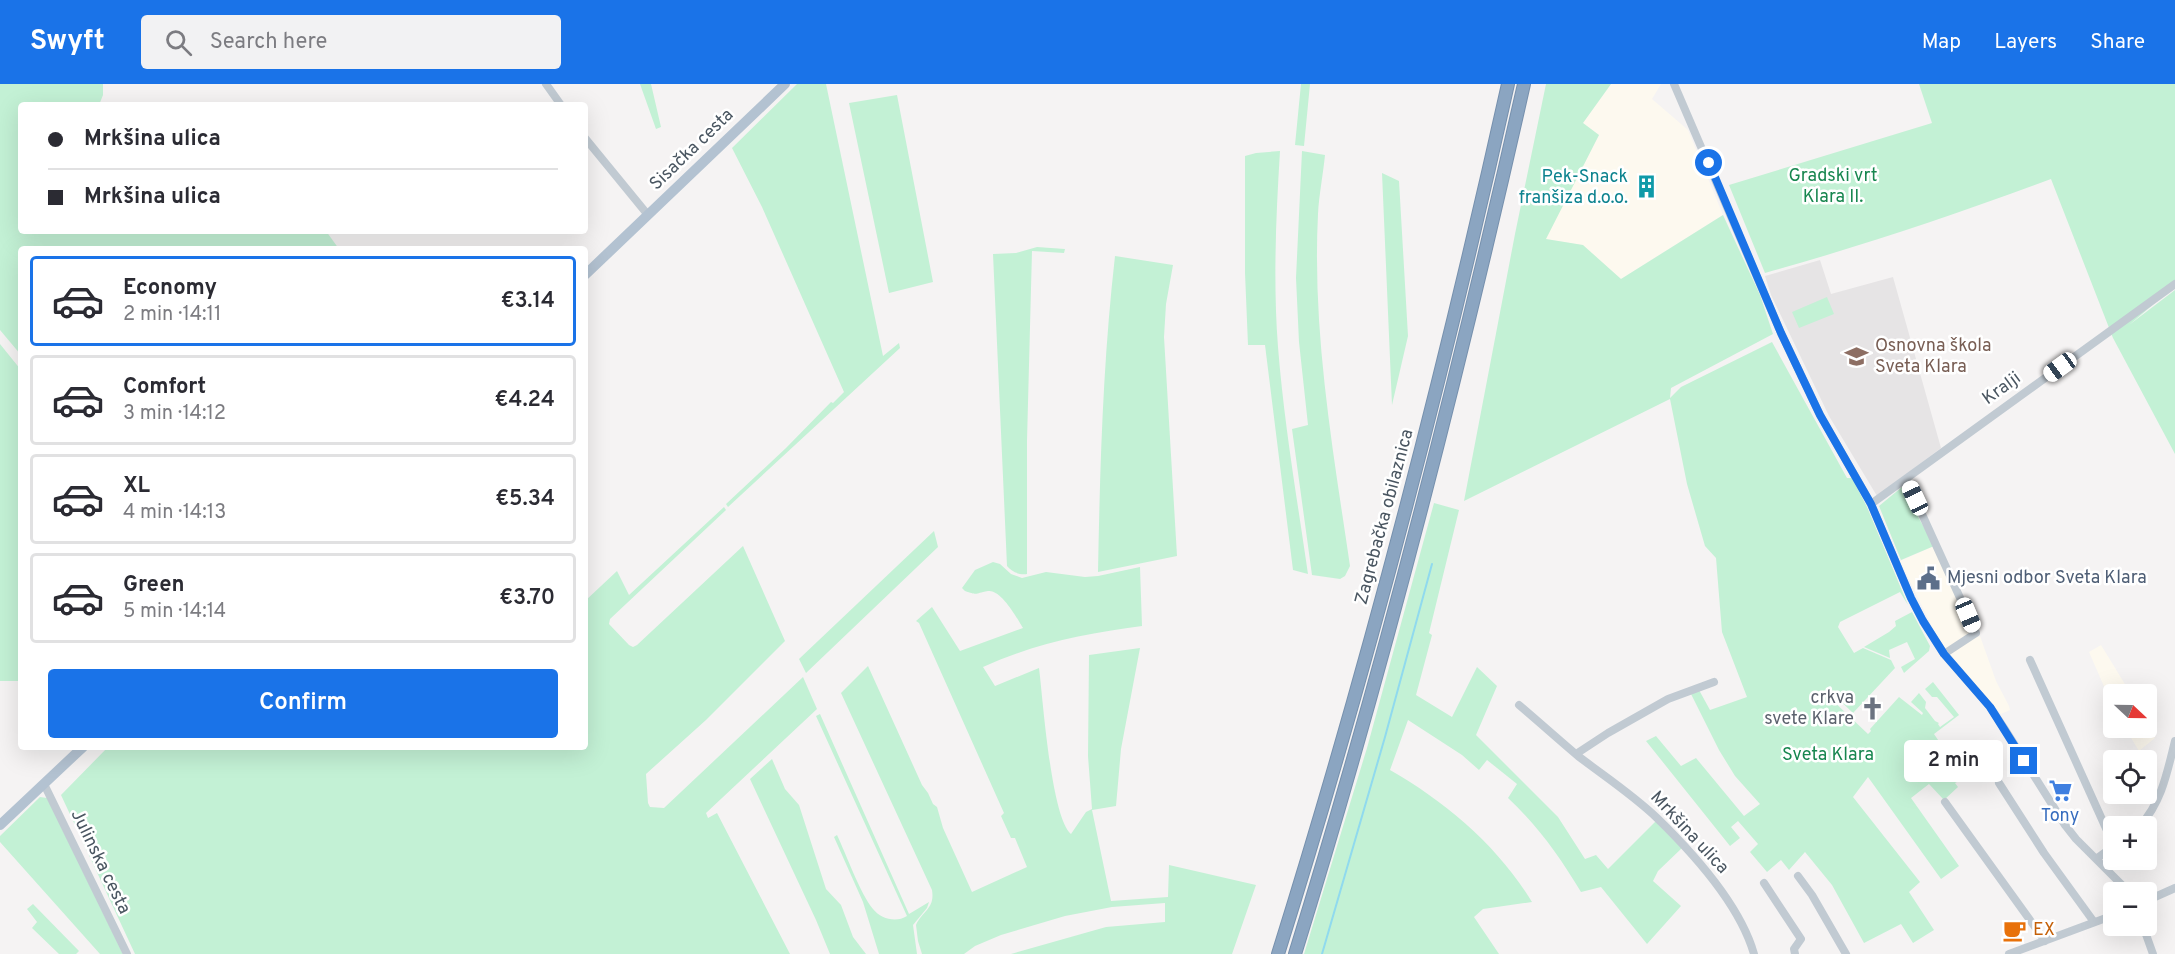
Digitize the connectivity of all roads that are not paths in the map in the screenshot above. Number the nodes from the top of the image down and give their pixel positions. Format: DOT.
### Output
graph roads {
  1 [pos="546,84"];
  2 [pos="785,84"];
  3 [pos="1508,84"];
  4 [pos="1524,84"];
  5 [pos="1674,84"];
  6 [pos="559,102"];
  7 [pos="588,142"];
  8 [pos="648,215"];
  9 [pos="588,272"];
  10 [pos="2175,284"];
  11 [pos="1906,479"];
  12 [pos="1871,504"];
  13 [pos="1944,654"];
  14 [pos="2030,660"];
  15 [pos="1714,682"];
  16 [pos="1519,705"];
  17 [pos="2175,741"];
  18 [pos="80,750"];
  19 [pos="1576,754"];
  20 [pos="1999,783"];
  21 [pos="44,784"];
  22 [pos="1945,802"];
  23 [pos="2149,816"];
  24 [pos="2103,822"];
  25 [pos="0,825"];
  26 [pos="2103,854"];
  27 [pos="2096,859"];
  28 [pos="1798,876"];
  29 [pos="2119,882"];
  30 [pos="1764,883"];
  31 [pos="2175,888"];
  32 [pos="2157,896"];
  33 [pos="2103,919"];
  34 [pos="2094,922"];
  35 [pos="2147,936"];
  36 [pos="2045,940"];
  37 [pos="2032,950"];
  38 [pos="127,954"];
  39 [pos="1278,954"];
  40 [pos="1294,954"];
  41 [pos="1754,954"];
  42 [pos="1795,954"];
  43 [pos="1846,954"];
  44 [pos="2009,954"];
  45 [pos="2153,954"];
  1 -- 6 [label="street"];
  2 -- 8 [label="main road, Sisačka cesta"];
  3 -- 39 [label="highway, Zagrebačka obilaznica"];
  4 -- 40 [label="highway, Zagrebačka obilaznica"];
  5 -- 12 [label="street"];
  7 -- 8 [label="street, Sisačka cesta"];
  8 -- 9 [label="main road, Sisačka cesta"];
  10 -- 11 [label="street, Kralji"];
  11 -- 12 [label="street, Kralji"];
  11 -- 13 [label="street"];
  12 -- 13 [label="street"];
  13 -- 27 [label="street"];
  14 -- 24 [label="street"];
  15 -- 19 [label="street"];
  16 -- 19 [label="street, Mrkšina ulica"];
  17 -- 23 [label="street"];
  18 -- 21 [label="main road"];
  19 -- 41 [label="street, Mrkšina ulica"];
  20 -- 34 [label="street"];
  21 -- 25 [label="main road"];
  21 -- 38 [label="street, Julinska cesta"];
  22 -- 36 [label="street"];
  26 -- 27 [label="street"];
  27 -- 29 [label="street"];
  28 -- 43 [label="street"];
  30 -- 42 [label="street"];
  31 -- 32 [label="street"];
  33 -- 34 [label="street"];
  34 -- 36 [label="street"];
  35 -- 45 [label="street"];
  36 -- 37 [label="street"];
  37 -- 44 [label="street"];
}
